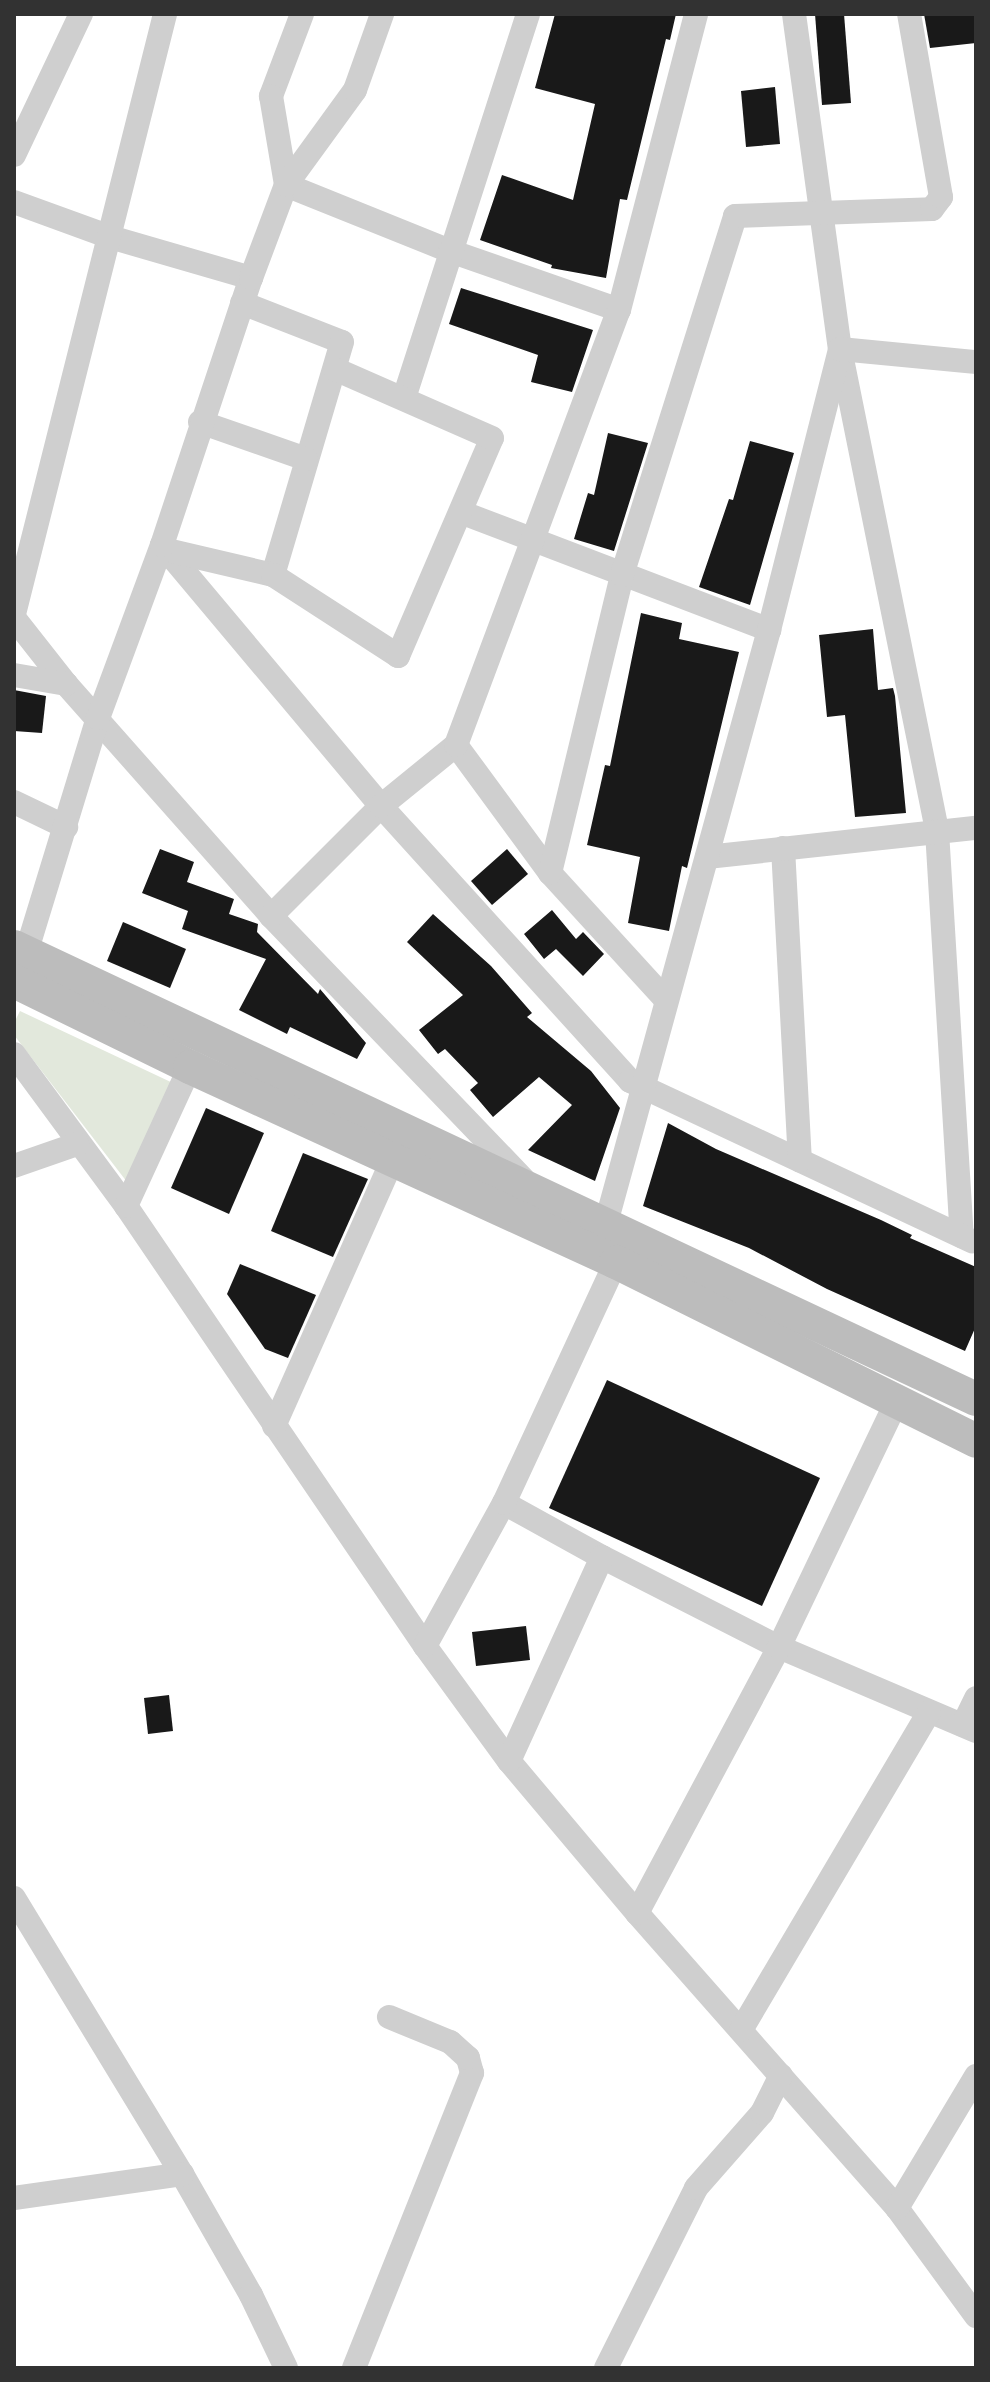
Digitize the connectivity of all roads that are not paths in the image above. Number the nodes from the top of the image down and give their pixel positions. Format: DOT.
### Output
graph roads {
  1 [pos="81,14"];
  2 [pos="165,14"];
  3 [pos="302,14"];
  4 [pos="382,14"];
  5 [pos="528,14"];
  6 [pos="696,14"];
  7 [pos="794,14"];
  8 [pos="909,14"];
  9 [pos="14,155"];
  10 [pos="286,185"];
  11 [pos="14,202"];
  12 [pos="822,213"];
  13 [pos="110,237"];
  14 [pos="450,251"];
  15 [pos="251,278"];
  16 [pos="242,303"];
  17 [pos="619,310"];
  18 [pos="840,349"];
  19 [pos="976,362"];
  20 [pos="335,369"];
  21 [pos="404,398"];
  22 [pos="200,422"];
  23 [pos="306,459"];
  24 [pos="463,513"];
  25 [pos="534,541"];
  26 [pos="167,548"];
  27 [pos="273,575"];
  28 [pos="622,575"];
  29 [pos="14,616"];
  30 [pos="769,630"];
  31 [pos="14,675"];
  32 [pos="66,684"];
  33 [pos="98,718"];
  34 [pos="456,745"];
  35 [pos="14,802"];
  36 [pos="381,806"];
  37 [pos="66,827"];
  38 [pos="976,828"];
  39 [pos="937,831"];
  40 [pos="783,848"];
  41 [pos="707,857"];
  42 [pos="550,873"];
  43 [pos="271,916"];
  44 [pos="18,960"];
  45 [pos="665,999"];
  46 [pos="14,1054"];
  47 [pos="190,1067"];
  48 [pos="645,1089"];
  49 [pos="77,1144"];
  50 [pos="393,1159"];
  51 [pos="800,1161"];
  52 [pos="14,1166"];
  53 [pos="533,1191"];
  54 [pos="126,1206"];
  55 [pos="969,1240"];
  56 [pos="611,1242"];
  57 [pos="898,1399"];
  58 [pos="976,1399"];
  59 [pos="274,1426"];
  60 [pos="976,1441"];
  61 [pos="504,1503"];
  62 [pos="602,1557"];
  63 [pos="425,1646"];
  64 [pos="779,1647"];
  65 [pos="976,1698"];
  66 [pos="929,1712"];
  67 [pos="969,1728"];
  68 [pos="509,1761"];
  69 [pos="14,1898"];
  70 [pos="637,1913"];
  71 [pos="389,2017"];
  72 [pos="741,2030"];
  73 [pos="781,2075"];
  74 [pos="976,2076"];
  75 [pos="182,2174"];
  76 [pos="14,2198"];
  77 [pos="897,2208"];
  78 [pos="976,2316"];
  79 [pos="286,2368"];
  80 [pos="354,2368"];
  81 [pos="606,2368"];
  1 -- 9 [label="street"];
  2 -- 13 [label="street"];
  3 -- 10 [label="street"];
  4 -- 10 [label="street"];
  5 -- 14 [label="street"];
  6 -- 17 [label="street"];
  7 -- 12 [label="street"];
  8 -- 12 [label="street"];
  10 -- 14 [label="street"];
  10 -- 15 [label="street"];
  11 -- 13 [label="street"];
  12 -- 18 [label="street"];
  12 -- 28 [label="street"];
  13 -- 15 [label="street"];
  13 -- 29 [label="street"];
  14 -- 17 [label="street"];
  14 -- 21 [label="street"];
  15 -- 16 [label="street"];
  16 -- 20 [label="street"];
  16 -- 22 [label="street"];
  17 -- 25 [label="street"];
  18 -- 19 [label="street"];
  18 -- 30 [label="street"];
  18 -- 39 [label="street"];
  20 -- 21 [label="street"];
  20 -- 23 [label="street"];
  21 -- 24 [label="street"];
  22 -- 23 [label="street"];
  22 -- 26 [label="street"];
  23 -- 27 [label="street"];
  24 -- 25 [label="street"];
  24 -- 27 [label="street"];
  25 -- 28 [label="street"];
  25 -- 34 [label="street"];
  26 -- 27 [label="street"];
  26 -- 33 [label="street"];
  26 -- 36 [label="street"];
  28 -- 30 [label="street"];
  28 -- 42 [label="street"];
  29 -- 32 [label="street"];
  30 -- 41 [label="street"];
  31 -- 32 [label="street"];
  32 -- 33 [label="street"];
  33 -- 37 [label="street"];
  33 -- 43 [label="street"];
  34 -- 36 [label="street"];
  34 -- 42 [label="street"];
  35 -- 37 [label="street"];
  36 -- 43 [label="street"];
  36 -- 48 [label="street"];
  37 -- 44 [label="street"];
  38 -- 39 [label="street"];
  39 -- 40 [label="street"];
  39 -- 55 [label="street"];
  40 -- 41 [label="street"];
  40 -- 51 [label="street"];
  41 -- 45 [label="street"];
  42 -- 45 [label="street"];
  43 -- 53 [label="street"];
  44 -- 47 [label="main road"];
  44 -- 53 [label="main road"];
  45 -- 48 [label="street"];
  46 -- 49 [label="street"];
  47 -- 50 [label="main road"];
  47 -- 54 [label="street"];
  48 -- 51 [label="street"];
  48 -- 56 [label="street"];
  49 -- 52 [label="street"];
  49 -- 54 [label="street"];
  50 -- 56 [label="main road"];
  50 -- 59 [label="street"];
  51 -- 55 [label="street"];
  53 -- 56 [label="main road"];
  54 -- 59 [label="street"];
  56 -- 57 [label="main road"];
  56 -- 58 [label="main road"];
  56 -- 61 [label="street"];
  57 -- 60 [label="main road"];
  57 -- 64 [label="street"];
  59 -- 63 [label="street"];
  61 -- 62 [label="street"];
  61 -- 63 [label="street"];
  62 -- 64 [label="street"];
  62 -- 68 [label="street"];
  63 -- 68 [label="street"];
  64 -- 66 [label="street"];
  64 -- 70 [label="street"];
  65 -- 67 [label="street"];
  66 -- 67 [label="street"];
  66 -- 72 [label="street"];
  68 -- 70 [label="street"];
  69 -- 75 [label="street"];
  70 -- 72 [label="street"];
  71 -- 80 [label="street"];
  72 -- 73 [label="street"];
  73 -- 77 [label="street"];
  73 -- 81 [label="street"];
  74 -- 77 [label="street"];
  75 -- 76 [label="street"];
  75 -- 79 [label="street"];
  77 -- 78 [label="street"];
}
